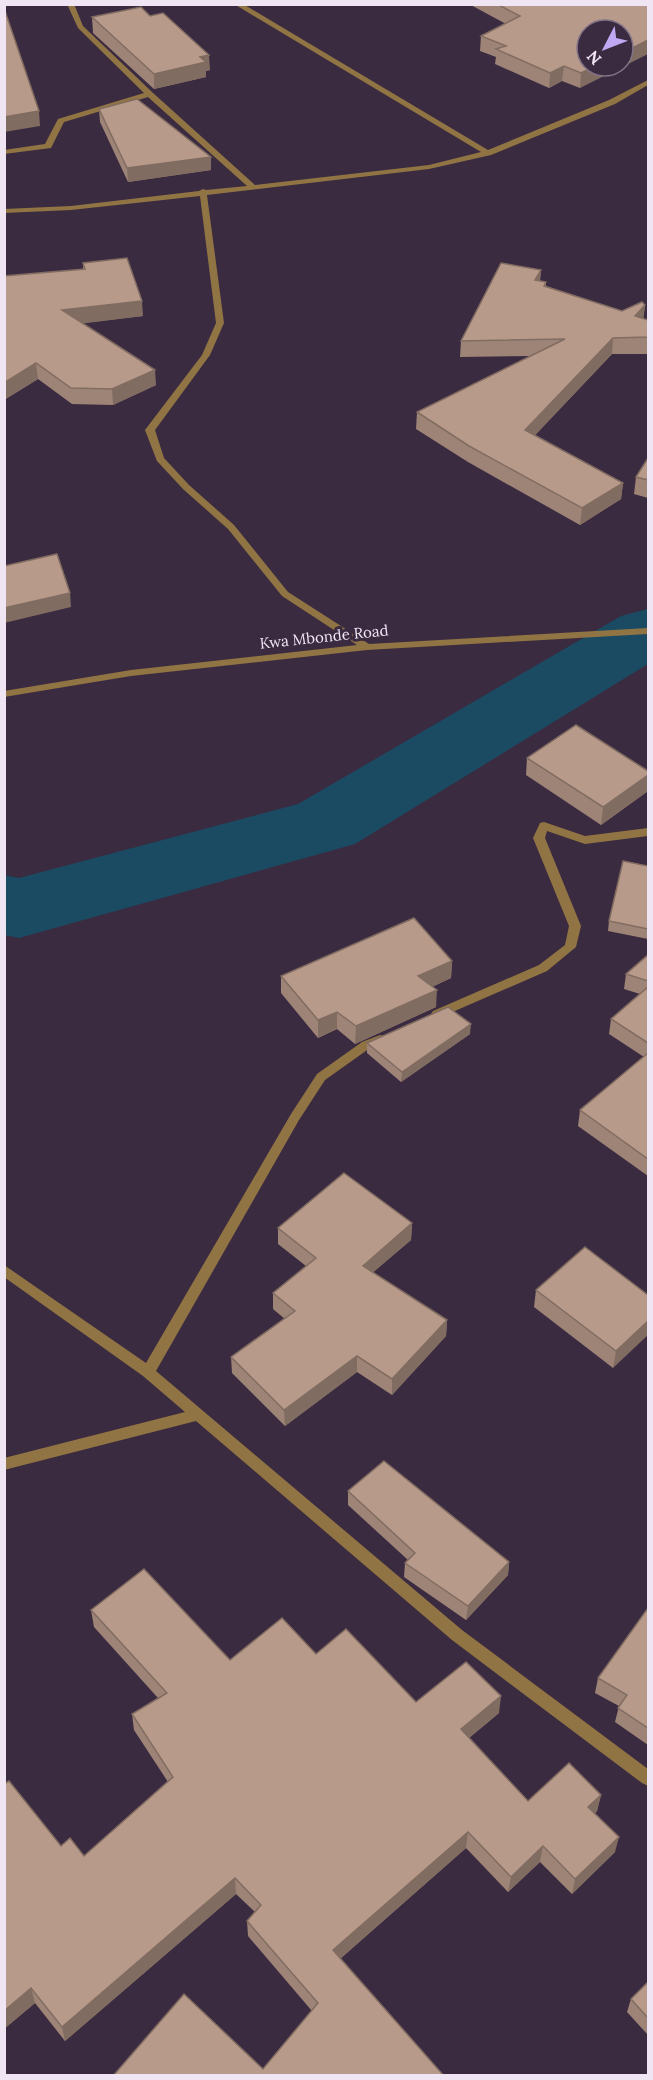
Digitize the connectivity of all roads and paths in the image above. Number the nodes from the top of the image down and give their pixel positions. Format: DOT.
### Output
graph roads {
  1 [pos="70,4"];
  2 [pos="237,4"];
  3 [pos="648,82"];
  4 [pos="149,94"];
  5 [pos="4,152"];
  6 [pos="489,153"];
  7 [pos="252,186"];
  8 [pos="203,192"];
  9 [pos="4,211"];
  10 [pos="648,631"];
  11 [pos="367,647"];
  12 [pos="4,694"];
  13 [pos="648,832"];
  14 [pos="429,1018"];
  15 [pos="387,1036"];
  16 [pos="4,1270"];
  17 [pos="148,1372"];
  18 [pos="196,1415"];
  19 [pos="4,1464"];
  20 [pos="648,1778"];
  1 -- 4 [label="street"];
  2 -- 6 [label="street"];
  3 -- 6 [label="street"];
  4 -- 5 [label="street"];
  4 -- 7 [label="street"];
  6 -- 7 [label="street"];
  7 -- 8 [label="street"];
  8 -- 9 [label="street"];
  8 -- 11 [label="street"];
  10 -- 11 [label="street, Kwa Mbonde Road"];
  11 -- 12 [label="street, Kwa Mbonde Road"];
  13 -- 14 [label="street"];
  15 -- 17 [label="street"];
  16 -- 17 [label="street"];
  17 -- 18 [label="street"];
  18 -- 19 [label="street"];
  18 -- 20 [label="street"];
}
